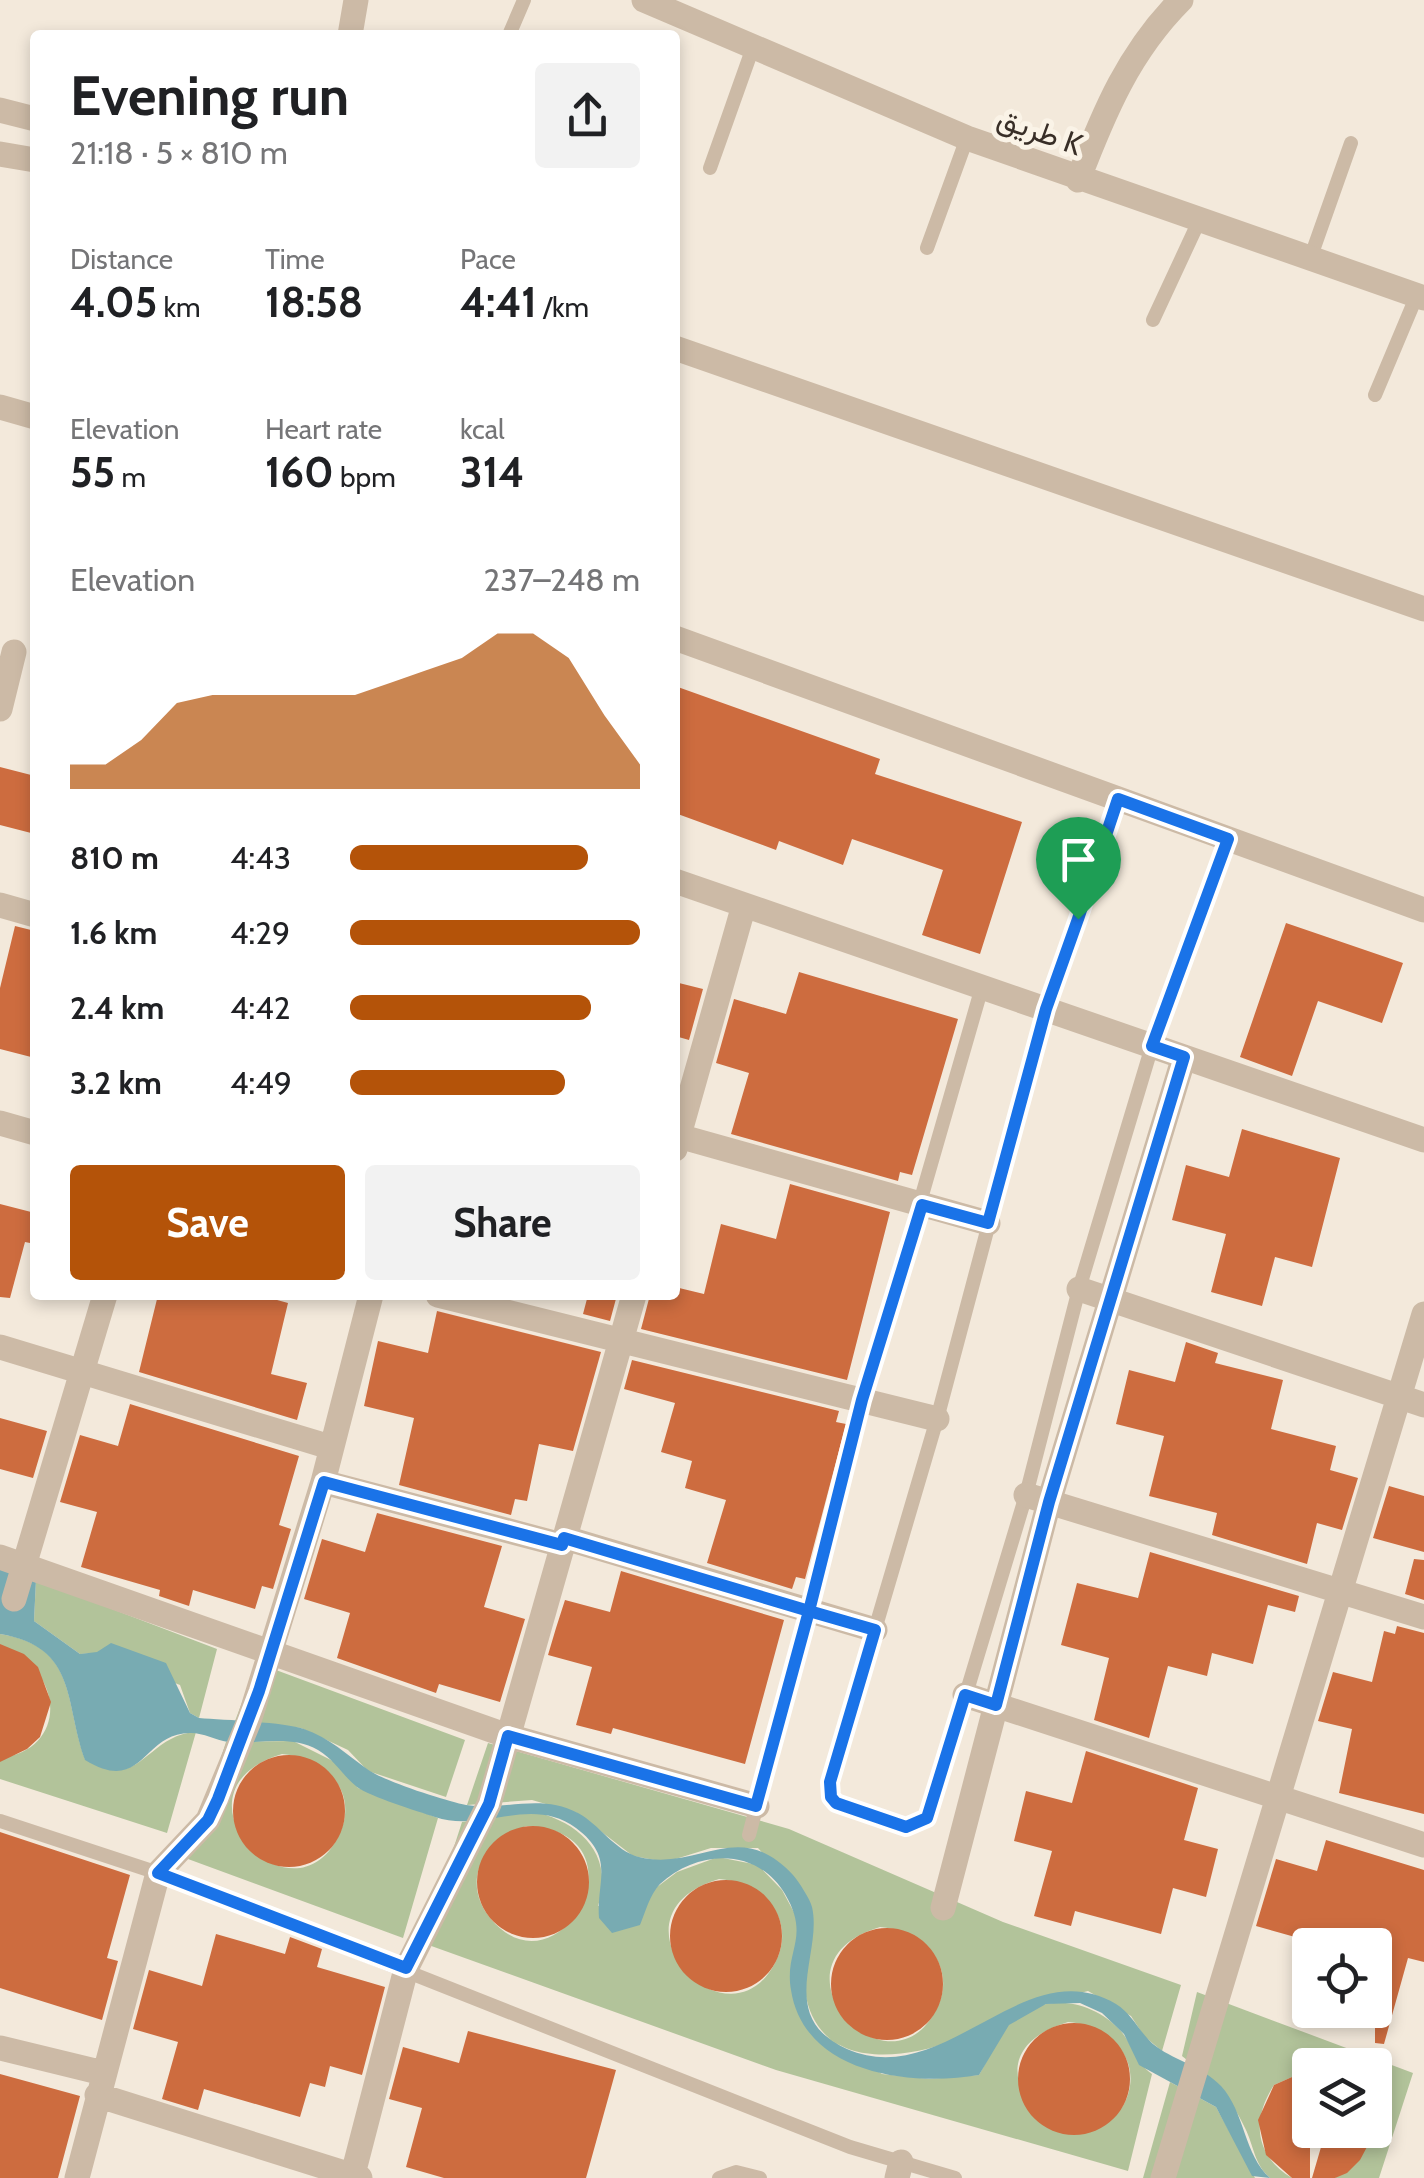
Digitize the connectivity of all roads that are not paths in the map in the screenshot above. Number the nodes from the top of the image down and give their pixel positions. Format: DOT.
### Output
graph roads {
  1 [pos="356,0"];
  2 [pos="524,0"];
  3 [pos="644,0"];
  4 [pos="1181,0"];
  5 [pos="351,30"];
  6 [pos="511,30"];
  7 [pos="752,50"];
  8 [pos="0,110"];
  9 [pos="30,118"];
  10 [pos="967,138"];
  11 [pos="1351,143"];
  12 [pos="0,154"];
  13 [pos="30,159"];
  14 [pos="710,168"];
  15 [pos="1078,180"];
  16 [pos="1200,221"];
  17 [pos="927,248"];
  18 [pos="1310,259"];
  19 [pos="1420,297"];
  20 [pos="1153,320"];
  21 [pos="680,350"];
  22 [pos="1376,395"];
  23 [pos="0,407"];
  24 [pos="30,415"];
  25 [pos="1424,609"];
  26 [pos="680,640"];
  27 [pos="16,653"];
  28 [pos="0,709"];
  29 [pos="1118,799"];
  30 [pos="1228,839"];
  31 [pos="680,883"];
  32 [pos="0,905"];
  33 [pos="744,905"];
  34 [pos="1424,910"];
  35 [pos="30,914"];
  36 [pos="982,987"];
  37 [pos="1046,1009"];
  38 [pos="1152,1046"];
  39 [pos="1184,1057"];
  40 [pos="0,1123"];
  41 [pos="680,1126"];
  42 [pos="30,1132"];
  43 [pos="1424,1140"];
  44 [pos="680,1141"];
  45 [pos="922,1205"];
  46 [pos="988,1223"];
  47 [pos="1079,1290"];
  48 [pos="1109,1299"];
  49 [pos="104,1300"];
  50 [pos="370,1300"];
  51 [pos="458,1300"];
  52 [pos="632,1300"];
  53 [pos="1424,1314"];
  54 [pos="620,1340"];
  55 [pos="0,1347"];
  56 [pos="82,1372"];
  57 [pos="862,1400"];
  58 [pos="1412,1401"];
  59 [pos="937,1419"];
  60 [pos="330,1447"];
  61 [pos="324,1482"];
  62 [pos="1037,1498"];
  63 [pos="563,1542"];
  64 [pos="12,1562"];
  65 [pos="1338,1590"];
  66 [pos="14,1599"];
  67 [pos="809,1611"];
  68 [pos="1424,1617"];
  69 [pos="875,1630"];
  70 [pos="271,1654"];
  71 [pos="965,1695"];
  72 [pos="996,1705"];
  73 [pos="508,1736"];
  74 [pos="1276,1796"];
  75 [pos="756,1806"];
  76 [pos="0,1821"];
  77 [pos="748,1834"];
  78 [pos="1424,1845"];
  79 [pos="158,1873"];
  80 [pos="942,1908"];
  81 [pos="406,1968"];
  82 [pos="0,2048"];
  83 [pos="100,2084"];
  84 [pos="899,2170"];
  85 [pos="355,2177"];
  86 [pos="77,2178"];
  87 [pos="719,2178"];
  88 [pos="760,2178"];
  89 [pos="955,2178"];
  90 [pos="1164,2178"];
  1 -- 5 [label="street"];
  2 -- 6 [label="lane"];
  3 -- 7 [label="street, طريق K"];
  4 -- 15 [label="street"];
  7 -- 10 [label="street, طريق K"];
  7 -- 14 [label="lane"];
  8 -- 9 [label="street"];
  10 -- 15 [label="street, طريق K"];
  10 -- 17 [label="lane"];
  11 -- 18 [label="lane"];
  12 -- 13 [label="street"];
  15 -- 16 [label="street, طريق K"];
  16 -- 18 [label="street, طريق K"];
  16 -- 20 [label="lane"];
  18 -- 19 [label="street, طريق K"];
  19 -- 22 [label="lane"];
  21 -- 25 [label="street"];
  23 -- 24 [label="street"];
  26 -- 29 [label="street"];
  27 -- 28 [label="street"];
  29 -- 30 [label="street"];
  29 -- 37 [label="lane"];
  30 -- 34 [label="street"];
  30 -- 38 [label="lane"];
  31 -- 33 [label="street"];
  32 -- 35 [label="street"];
  33 -- 36 [label="street"];
  33 -- 41 [label="street"];
  36 -- 37 [label="street"];
  36 -- 45 [label="lane"];
  37 -- 38 [label="street"];
  37 -- 46 [label="lane"];
  38 -- 39 [label="street"];
  38 -- 47 [label="lane"];
  39 -- 43 [label="street"];
  39 -- 48 [label="street"];
  40 -- 42 [label="street"];
  44 -- 45 [label="street"];
  45 -- 46 [label="street"];
  45 -- 57 [label="lane"];
  46 -- 59 [label="lane"];
  47 -- 48 [label="street"];
  47 -- 62 [label="lane"];
  48 -- 58 [label="street"];
  48 -- 62 [label="street"];
  49 -- 56 [label="street"];
  50 -- 60 [label="street"];
  51 -- 54 [label="street"];
  52 -- 54 [label="street"];
  53 -- 58 [label="street"];
  54 -- 57 [label="street"];
  54 -- 63 [label="street"];
  55 -- 56 [label="street"];
  56 -- 60 [label="street"];
  56 -- 64 [label="street"];
  57 -- 59 [label="street"];
  57 -- 67 [label="lane"];
  58 -- 65 [label="street"];
  59 -- 69 [label="lane"];
  60 -- 61 [label="street"];
  61 -- 63 [label="street"];
  61 -- 70 [label="street"];
  62 -- 65 [label="street"];
  62 -- 71 [label="lane"];
  62 -- 72 [label="street"];
  63 -- 67 [label="street"];
  63 -- 73 [label="street"];
  64 -- 66 [label="street"];
  64 -- 70 [label="street"];
  65 -- 68 [label="street"];
  65 -- 74 [label="street"];
  67 -- 69 [label="street"];
  67 -- 75 [label="lane"];
  69 -- 71 [label="lane"];
  70 -- 73 [label="street"];
  70 -- 79 [label="street"];
  71 -- 72 [label="street"];
  72 -- 74 [label="street"];
  72 -- 80 [label="street"];
  73 -- 75 [label="street"];
  73 -- 81 [label="street"];
  74 -- 78 [label="street"];
  74 -- 90 [label="street"];
  75 -- 77 [label="lane"];
  76 -- 79 [label="lane"];
  79 -- 81 [label="lane"];
  79 -- 83 [label="street"];
  81 -- 84 [label="lane"];
  81 -- 85 [label="street"];
  82 -- 83 [label="street"];
  83 -- 85 [label="street"];
  83 -- 86 [label="street"];
  84 -- 89 [label="lane"];
  87 -- 88 [label="lane"];
}
